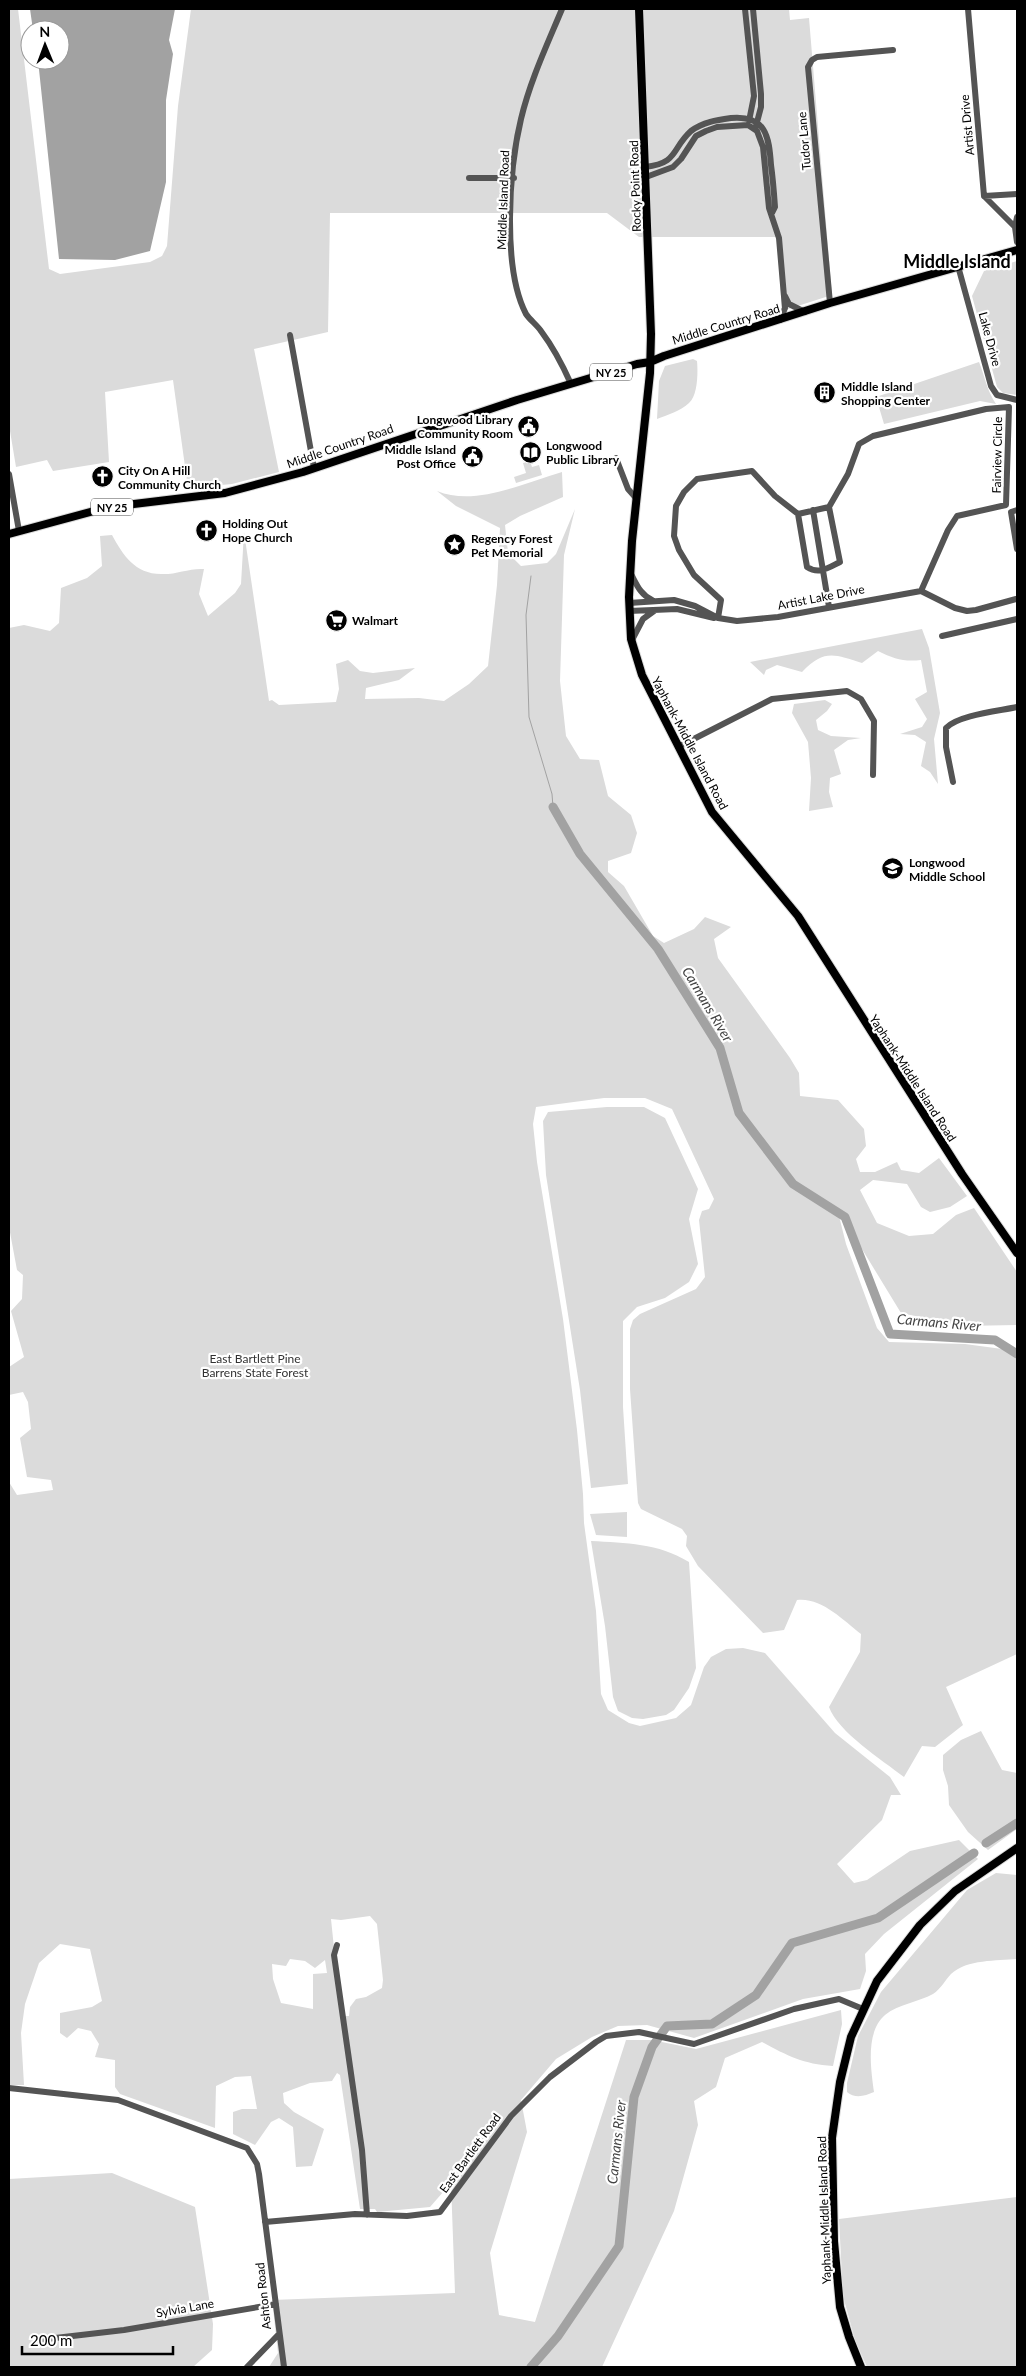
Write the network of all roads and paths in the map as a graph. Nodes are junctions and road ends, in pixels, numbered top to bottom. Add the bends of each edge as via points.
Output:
1 (562, 9) edge
2 (639, 9) edge
3 (745, 9) edge
4 (753, 9) edge
5 (968, 9) edge
6 (893, 50) dead end
7 (749, 122) junction
8 (756, 126) junction
9 (645, 167) junction
10 (646, 177) junction
11 (469, 178) dead end
12 (514, 178) junction
13 (1017, 194) edge
14 (984, 196) junction
15 (1017, 216) edge
16 (1015, 227) junction
17 (1017, 242) edge
18 (1017, 250) edge
19 (958, 266) junction
20 (785, 294) junction
21 (830, 304) junction
22 (804, 312) junction
23 (780, 320) junction
24 (290, 335) dead end
25 (650, 362) junction
26 (571, 384) junction
27 (1017, 400) edge
28 (616, 458) dead end
29 (314, 468) junction
30 (9, 474) edge
31 (636, 498) junction
32 (830, 507) junction
33 (813, 510) junction
34 (1014, 511) edge
35 (798, 514) junction
36 (19, 531) junction
37 (9, 534) edge
38 (1017, 549) edge
39 (824, 570) junction
40 (630, 572) junction
41 (921, 591) junction
42 (1017, 599) edge
43 (653, 600) junction
44 (629, 602) junction
45 (829, 607) junction
46 (655, 610) junction
47 (629, 611) junction
48 (718, 618) junction
49 (1017, 619) edge
50 (942, 636) dead end
51 (632, 641) junction
52 (1017, 707) edge
53 (678, 747) junction
54 (873, 775) dead end
55 (953, 782) dead end
56 (1017, 1253) edge
57 (1017, 1848) edge
58 (337, 1944) dead end
59 (863, 2009) junction
60 (9, 2088) edge
61 (367, 2215) junction
62 (265, 2222) junction
63 (276, 2304) junction
64 (279, 2334) junction
65 (38, 2340) dead end
66 (247, 2367) edge
67 (284, 2367) edge
68 (861, 2367) edge

1 - 12 street, Middle Island Road via 537,67 525,107
2 - 9 main road, Rocky Point Road
3 - 7 street via 754,96
4 - 8 street via 761,94
5 - 14 street, Artist Drive
6 - 21 street, Tudor Lane via 817,57 808,67
7 - 8 street
7 - 9 street via 744,117 714,120 698,126 682,140 668,161
7 - 10 street via 717,127 696,136 673,167
8 - 20 street via 764,147 769,208 779,238
9 - 10 main road, Rocky Point Road
10 - 25 main road, Rocky Point Road
11 - 12 street
12 - 26 street, Middle Island Road via 511,243 517,289 527,314 557,355
13 - 14 street
14 - 16 street
15 - 16 street
16 - 17 street
18 - 19 main road, Middle Country Road / NY 25
19 - 21 main road, Middle Country Road / NY 25
19 - 27 street, Lake Drive via 991,386 997,395
20 - 22 street via 789,304
20 - 23 street via 785,308
21 - 22 main road, Middle Country Road / NY 25
22 - 23 main road, Middle Country Road / NY 25
23 - 25 main road, Middle Country Road / NY 25
24 - 29 street
25 - 26 main road, Middle Country Road / NY 25
25 - 31 main road, Yaphank-Middle Island Road
26 - 29 main road, Middle Country Road / NY 25
28 - 31 street via 628,489
29 - 36 main road, Middle Country Road / NY 25 via 225,493 109,508
30 - 36 street
31 - 40 main road, Yaphank-Middle Island Road
32 - 33 street
32 - 39 street via 840,562
32 - 41 street, Fairview Circle via 863,441 986,409 1009,407 1006,505 957,516
33 - 35 street
33 - 39 street
34 - 38 street
35 - 39 street via 807,567 814,571
35 - 48 street via 749,470 697,479 684,492 676,506 674,536 687,566 721,600
36 - 37 main road, Middle Country Road / NY 25
39 - 45 street
40 - 43 street via 644,596
40 - 44 main road, Yaphank-Middle Island Road
41 - 42 street via 955,608 967,610
41 - 45 street, Artist Lake Drive
43 - 44 street, Artist Lake Drive
43 - 48 street, Artist Lake Drive via 687,603
44 - 47 main road, Yaphank-Middle Island Road
45 - 48 street, Artist Lake Drive via 752,620
46 - 47 street
46 - 48 street via 677,609
46 - 51 street via 643,619
47 - 51 main road, Yaphank-Middle Island Road
49 - 50 street
51 - 53 main road, Yaphank-Middle Island Road via 642,675
52 - 55 street via 950,723 946,728 946,747
53 - 54 street via 772,699 847,691 861,699 874,722
53 - 56 main road, Yaphank-Middle Island Road via 712,812 798,916 962,1174
57 - 59 main road, Yaphank-Middle Island Road via 955,1891 920,1925 877,1981
58 - 61 street via 334,1955 362,2150
59 - 61 street, East Bartlett Road via 839,1999 794,2009 694,2044 633,2032 606,2036 550,2077 511,2116 440,2212 407,2216
59 - 68 main road, Yaphank-Middle Island Road via 844,2060 832,2138 835,2264 840,2307
60 - 62 street via 118,2100 240,2144 247,2148 257,2164
61 - 62 street, East Bartlett Road
62 - 63 street, Ashton Road
63 - 64 street, Ashton Road
63 - 65 street, Sylvia Lane via 124,2330
64 - 66 street
64 - 67 street, Ashton Road

